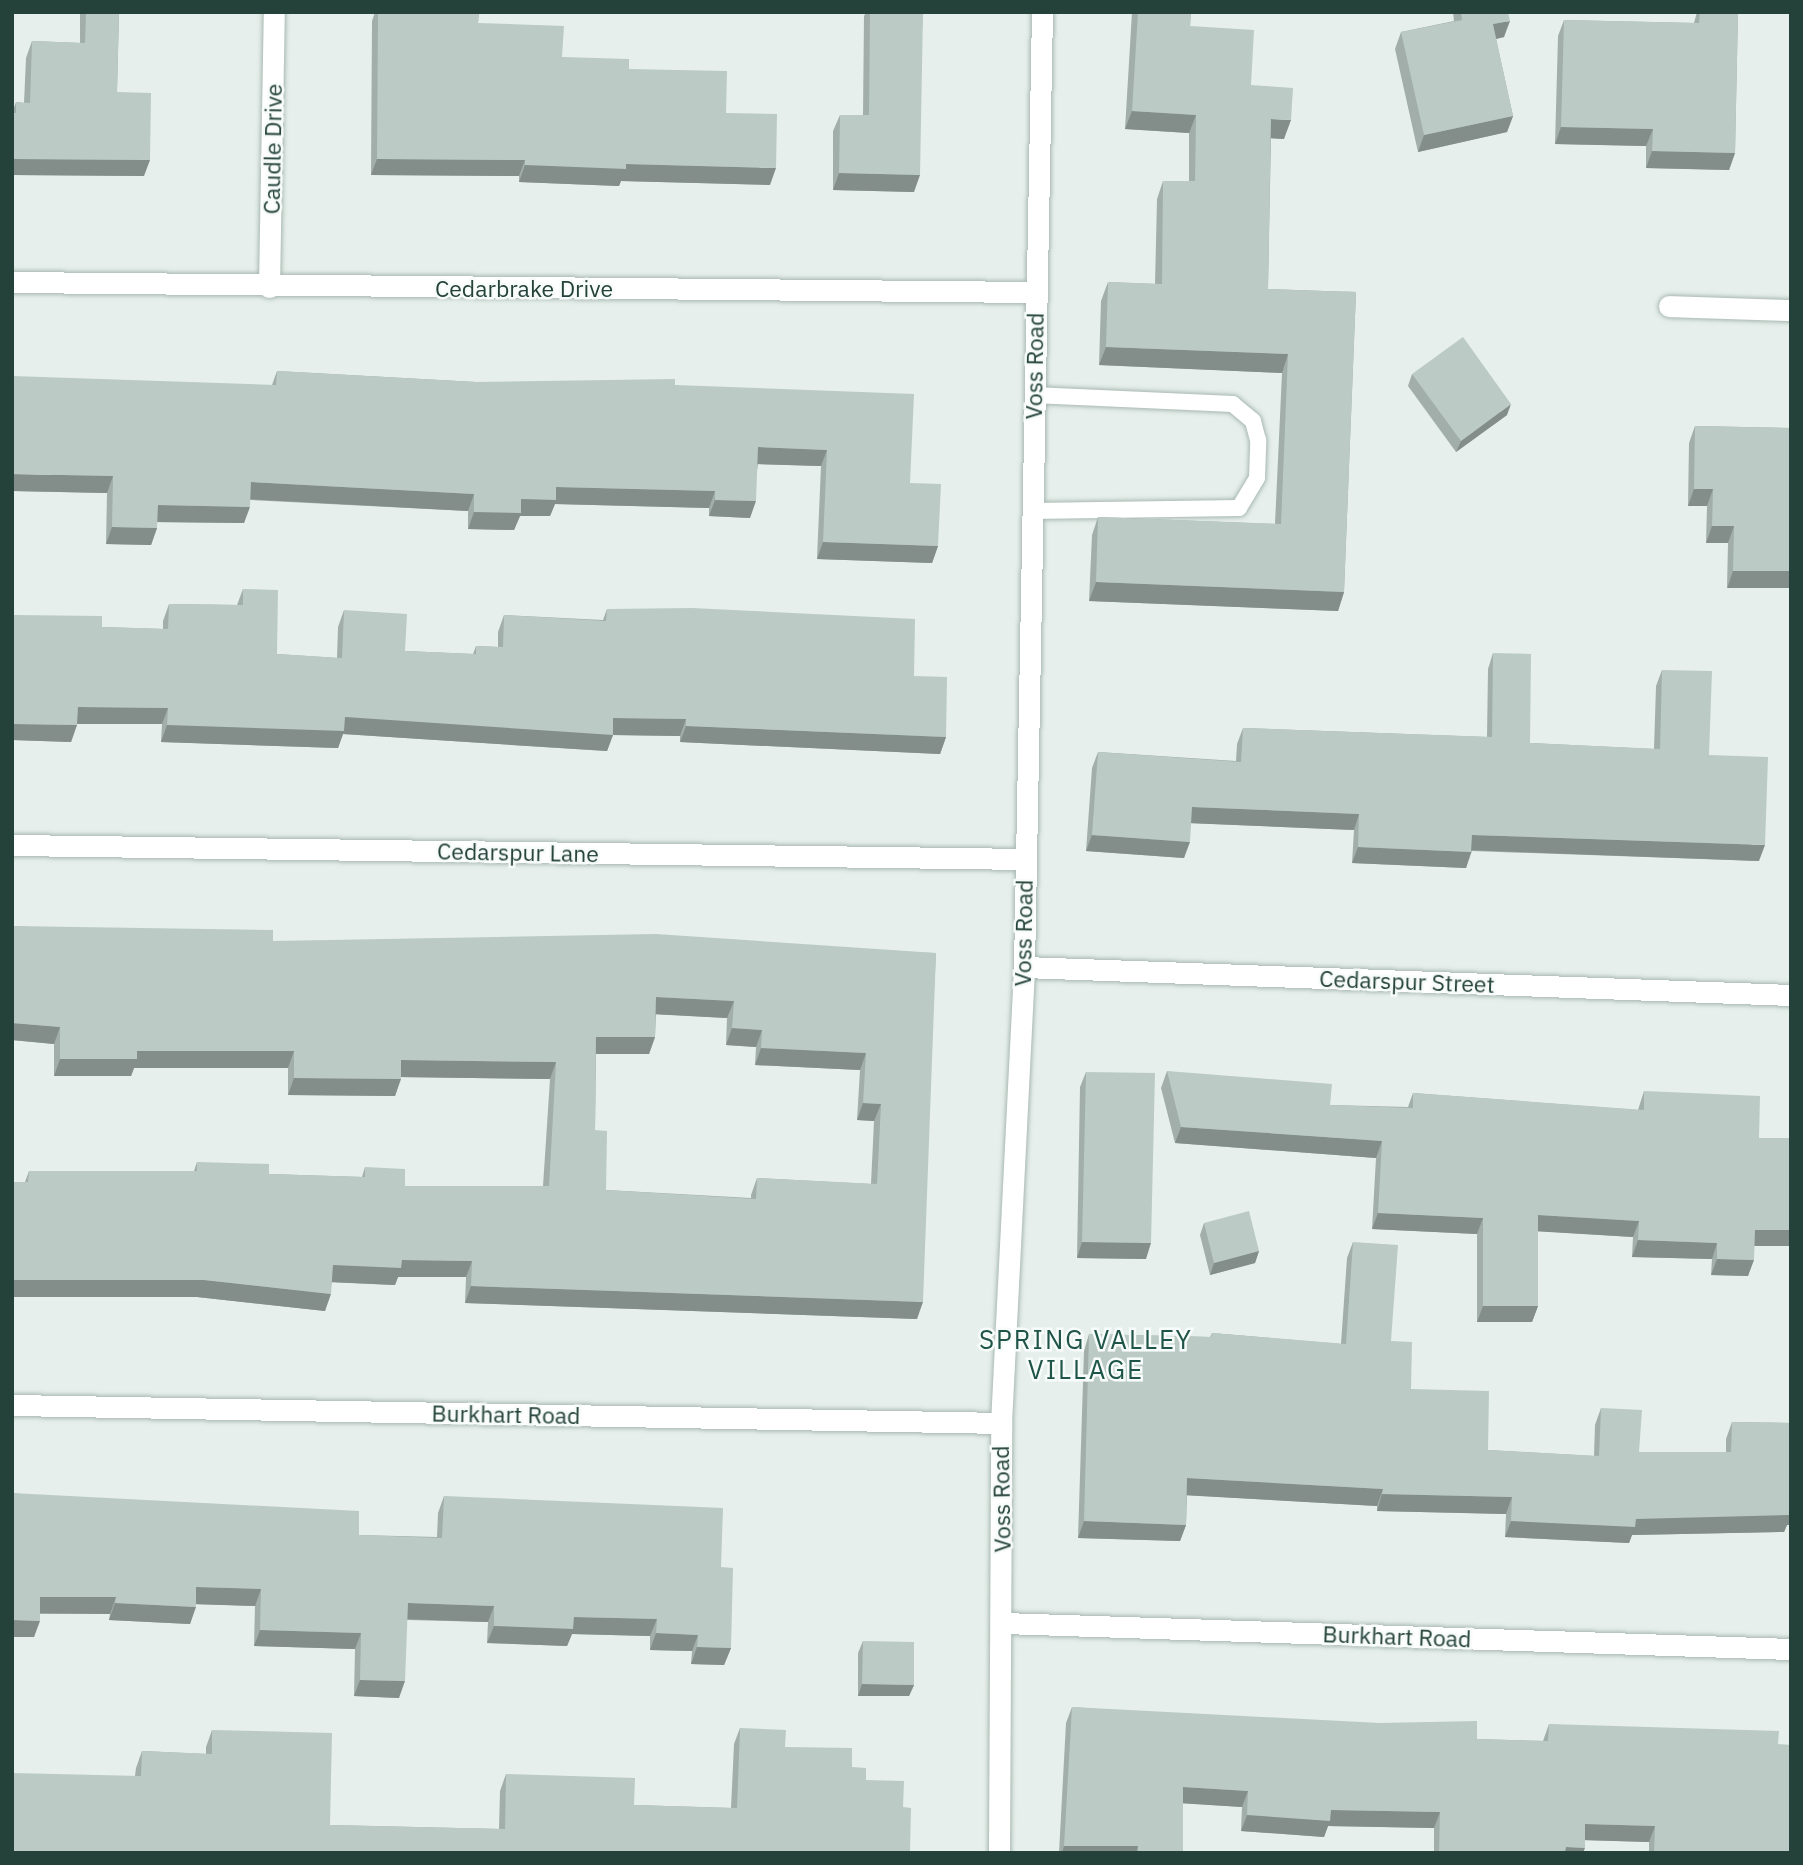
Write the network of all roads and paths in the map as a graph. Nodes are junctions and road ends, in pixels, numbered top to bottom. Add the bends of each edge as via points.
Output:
1 (274, 12) edge
2 (1042, 12) edge
3 (12, 282) edge
4 (269, 287) junction
5 (1036, 292) junction
6 (1670, 306) dead end
7 (1791, 310) edge
8 (1033, 395) junction
9 (1031, 511) junction
10 (12, 845) edge
11 (1024, 859) junction
12 (1024, 967) junction
13 (1791, 995) edge
14 (12, 1405) edge
15 (1000, 1423) junction
16 (1003, 1623) junction
17 (1791, 1649) edge
18 (999, 1853) edge

1 - 4 street, Caudle Drive
2 - 5 street, Voss Road
3 - 4 street, Cedarbrake Drive
4 - 5 street, Cedarbrake Drive
5 - 8 street, Voss Road
6 - 7 street
8 - 9 street, Voss Road
8 - 9 lane via 1233,404 1253,421 1258,440 1257,478 1239,508
9 - 11 street, Voss Road
10 - 11 street, Cedarspur Lane
11 - 12 street, Voss Road
12 - 13 street, Cedarspur Street
12 - 15 street, Voss Road
14 - 15 street, Burkhart Road
15 - 16 street, Voss Road
16 - 17 street, Burkhart Road
16 - 18 street, Voss Road

